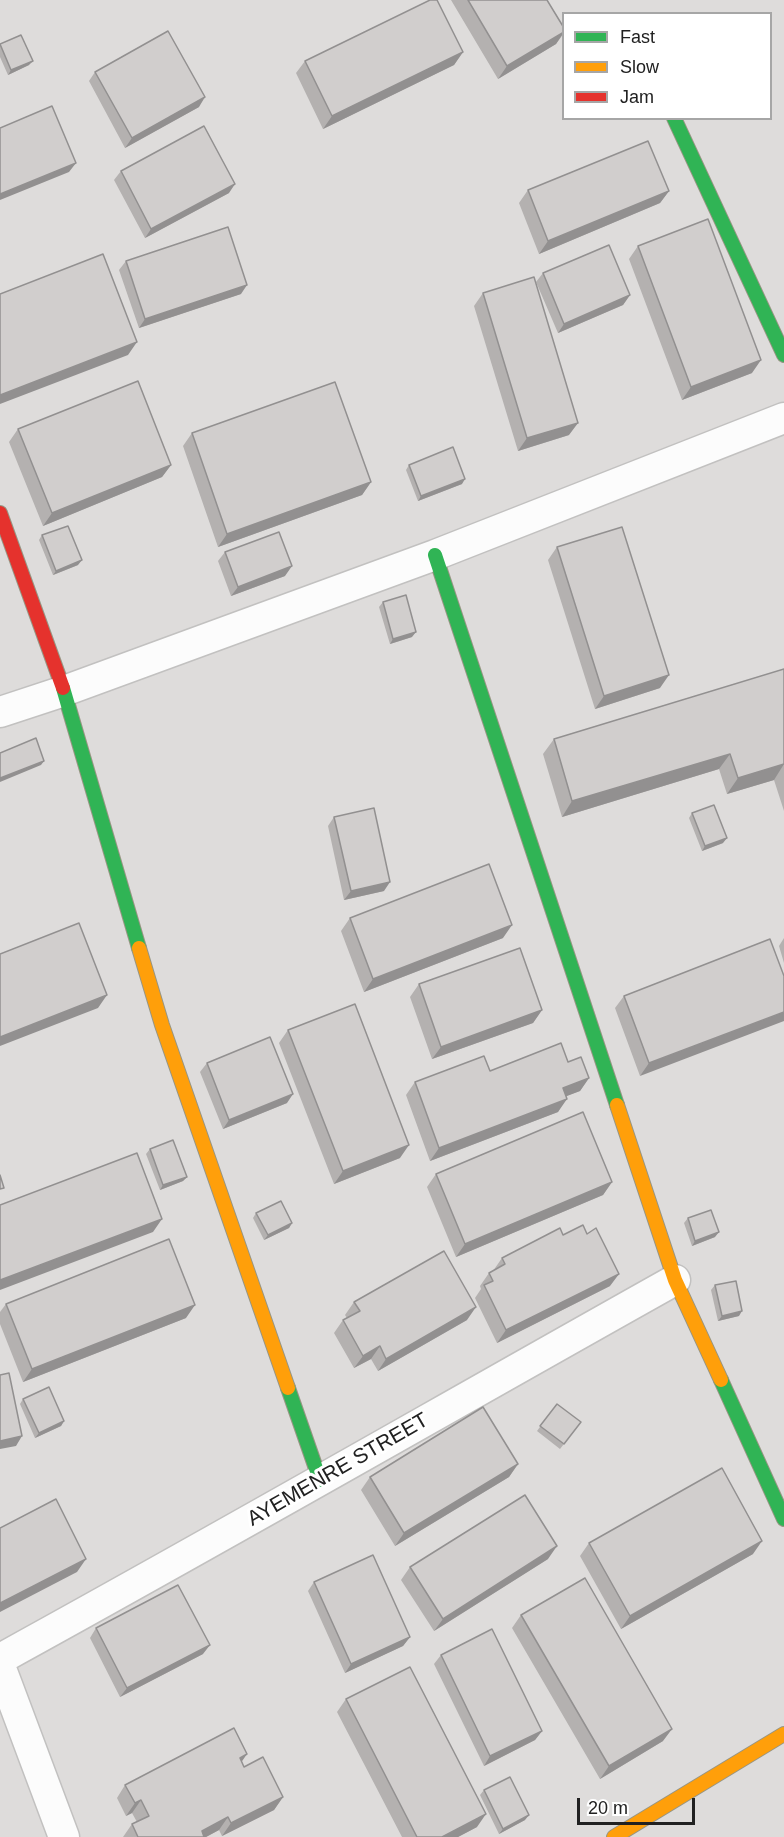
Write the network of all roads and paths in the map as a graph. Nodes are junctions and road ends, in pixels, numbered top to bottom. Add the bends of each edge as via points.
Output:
1 (675, 120) edge
2 (784, 355) edge
3 (784, 418) edge
4 (0, 513) edge
5 (435, 555) junction
6 (64, 691) junction
7 (0, 712) edge
8 (675, 1280) junction
9 (320, 1479) junction
10 (784, 1519) edge
11 (0, 1659) edge
12 (0, 1666) edge
13 (784, 1734) edge
14 (64, 1837) edge
15 (614, 1837) edge

1 - 2 street
3 - 5 street
4 - 6 street
5 - 6 street
5 - 8 street
6 - 7 street
6 - 9 street via 162,1025
8 - 9 street, AYEMENRE STREET
8 - 10 street
9 - 11 street, AYEMENRE STREET
12 - 14 street
13 - 15 street

